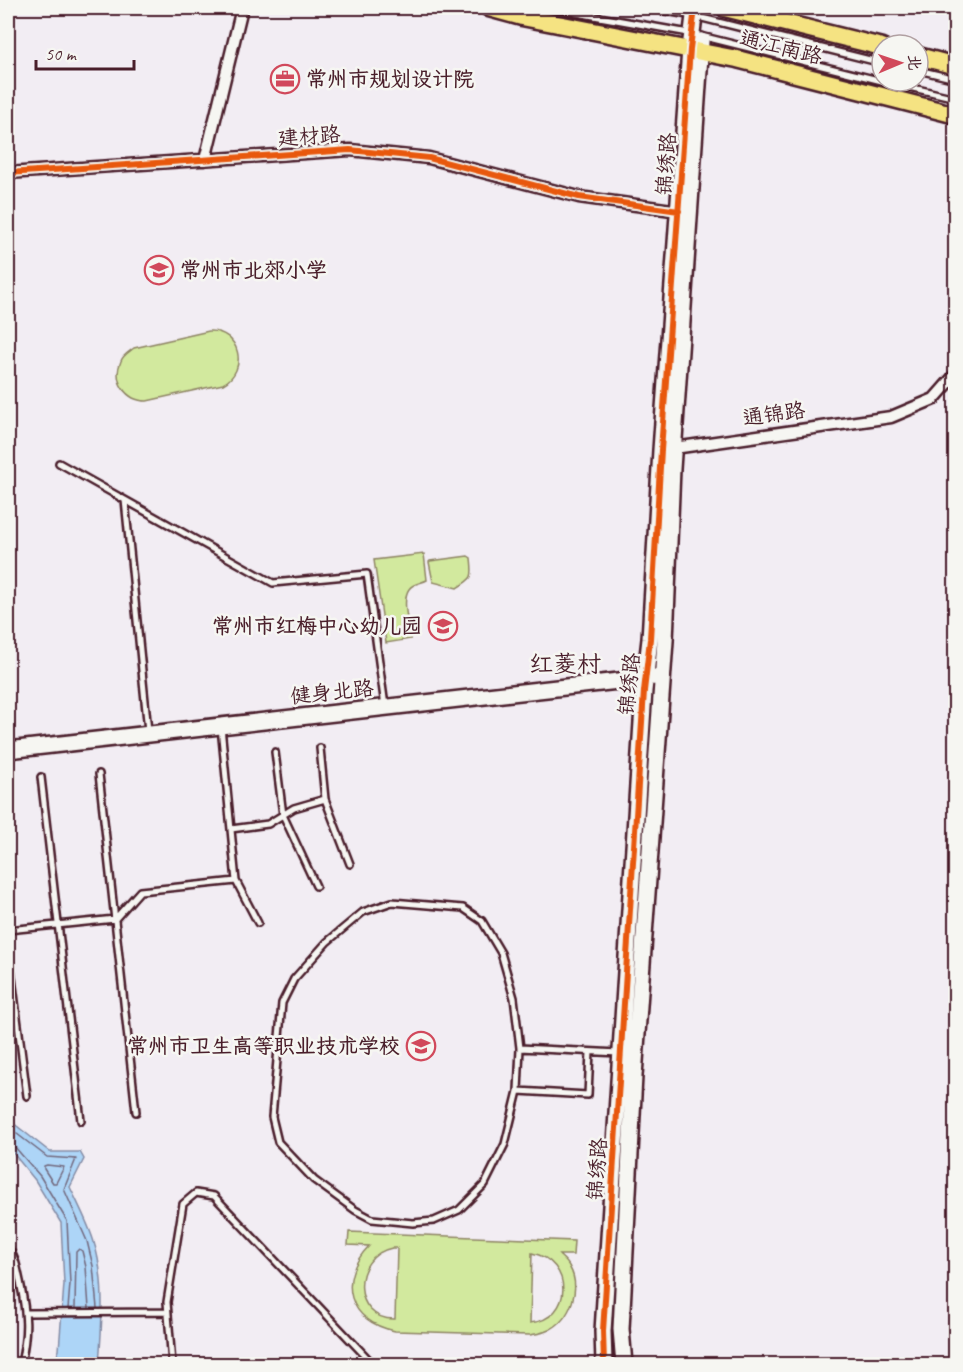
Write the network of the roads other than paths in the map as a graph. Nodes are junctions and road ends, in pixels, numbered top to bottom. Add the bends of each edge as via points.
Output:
1 (242, 8) edge
2 (489, 8) edge
3 (549, 8) edge
4 (649, 8) edge
5 (725, 8) edge
6 (698, 12) edge
7 (696, 43) junction
8 (870, 44) edge
9 (930, 59) edge
10 (870, 60) edge
11 (956, 66) edge
12 (930, 73) edge
13 (870, 78) edge
14 (956, 79) edge
15 (930, 92) edge
16 (956, 98) edge
17 (956, 115) edge
18 (205, 160) junction
19 (8, 173) edge
20 (679, 211) junction
21 (956, 374) edge
22 (667, 449) junction
23 (59, 463) dead end
24 (125, 500) junction
25 (662, 676) junction
26 (645, 678) junction
27 (385, 707) junction
28 (221, 726) junction
29 (148, 734) junction
30 (320, 748) dead end
31 (8, 750) edge
32 (275, 752) dead end
33 (99, 774) dead end
34 (41, 777) dead end
35 (325, 799) junction
36 (283, 815) junction
37 (231, 829) junction
38 (350, 864) dead end
39 (236, 881) junction
40 (316, 886) dead end
41 (115, 919) junction
42 (258, 923) dead end
43 (58, 925) junction
44 (8, 930) edge
45 (8, 946) edge
46 (520, 1048) junction
47 (590, 1052) junction
48 (621, 1053) junction
49 (518, 1091) junction
50 (27, 1096) dead end
51 (136, 1112) dead end
52 (81, 1121) dead end
53 (8, 1247) edge
54 (167, 1312) junction
55 (27, 1313) junction
56 (21, 1365) edge
57 (172, 1365) edge
58 (372, 1365) edge
59 (604, 1365) edge
60 (624, 1365) edge

1 - 18 street
2 - 7 main road, 通江南路 via 522,17
3 - 7 lane
4 - 6 lane
5 - 8 main road, 通江南路
6 - 7 street, 锦绣路
6 - 10 lane
7 - 13 lane
7 - 17 main road, 通江南路 via 737,59
7 - 20 street, 锦绣路
7 - 22 street, 锦绣路
9 - 11 main road
12 - 14 lane
15 - 16 lane
18 - 19 street, 建材路
18 - 20 street, 建材路 via 350,150 429,158 579,197
20 - 22 street, 锦绣路
21 - 22 street, 通锦路 via 934,399 891,417
22 - 25 street, 锦绣路 via 670,551
22 - 26 street, 锦绣路
23 - 24 lane
24 - 27 lane via 273,583 368,573
24 - 29 lane
25 - 26 street, 健身北路
25 - 60 street, 锦绣路 via 634,1076 621,1329
26 - 27 street, 健身北路
26 - 48 street, 锦绣路
27 - 28 street, 健身北路
28 - 29 street, 健身北路
28 - 37 lane
29 - 31 street, 健身北路
30 - 35 lane
32 - 36 lane
33 - 41 lane
34 - 43 lane
35 - 36 lane
35 - 38 lane
36 - 37 lane via 268,824
36 - 40 lane
37 - 39 lane
39 - 41 lane via 140,891
39 - 42 lane
41 - 43 lane
41 - 51 lane
43 - 44 lane
43 - 52 lane
45 - 50 lane
46 - 47 lane
46 - 49 lane
46 - 49 lane via 514,998 501,953 482,921 463,908 392,903 363,912 327,942 294,979 282,1003 272,1117 278,1142 314,1180 355,1210 372,1219 434,1221 459,1210 485,1184 505,1144
47 - 48 lane
47 - 49 lane via 588,1095
48 - 59 street, 锦绣路
53 - 55 lane via 15,1256
54 - 55 lane
54 - 57 lane
54 - 58 lane via 183,1204 196,1192 214,1196
55 - 56 lane

